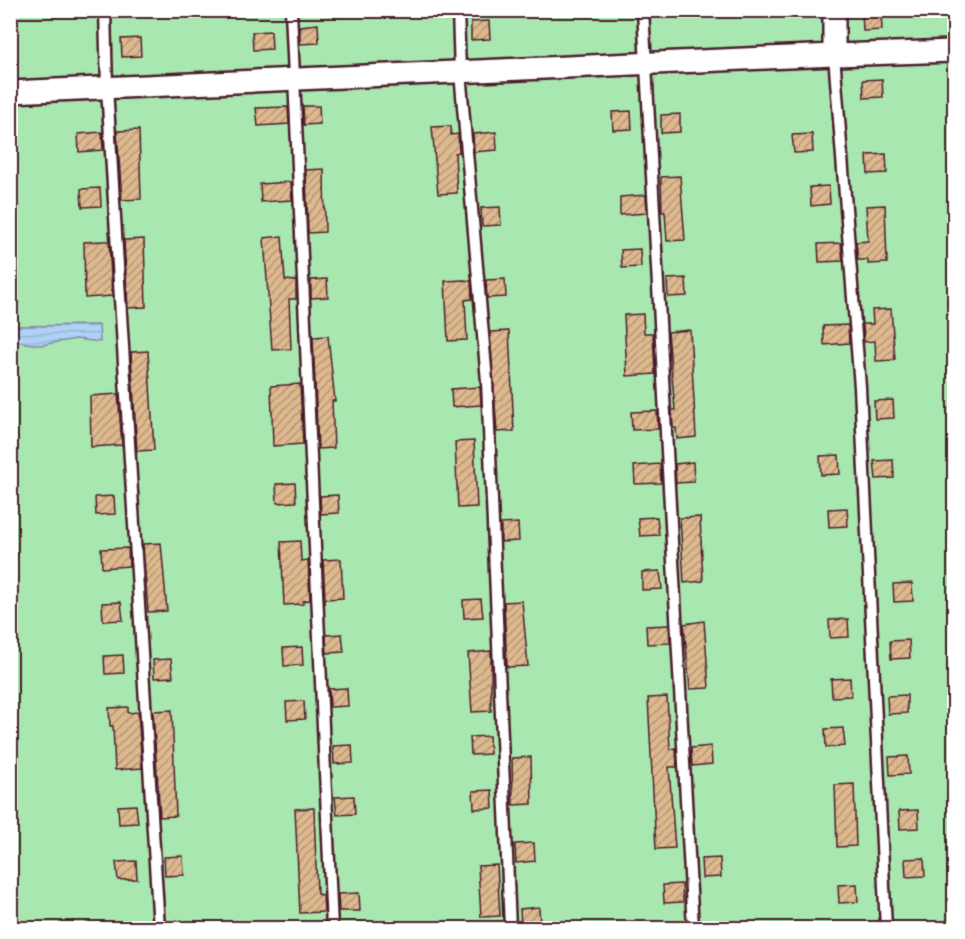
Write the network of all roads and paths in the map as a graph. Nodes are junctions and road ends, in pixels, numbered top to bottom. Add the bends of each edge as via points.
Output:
1 (105, 10) edge
2 (291, 10) edge
3 (458, 10) edge
4 (643, 10) edge
5 (834, 10) edge
6 (954, 51) edge
7 (834, 55) junction
8 (645, 64) junction
9 (460, 72) junction
10 (294, 80) junction
11 (107, 88) junction
12 (10, 92) edge
13 (159, 928) edge
14 (332, 928) edge
15 (510, 928) edge
16 (693, 928) edge
17 (886, 928) edge

1 - 11 lane
2 - 10 lane
3 - 9 lane
4 - 8 lane
5 - 7 street
6 - 7 street
7 - 8 street
7 - 17 lane via 860,387
8 - 9 street
8 - 16 lane
9 - 10 street
9 - 15 lane via 487,381
10 - 11 street
10 - 14 lane
11 - 12 street
11 - 13 lane

